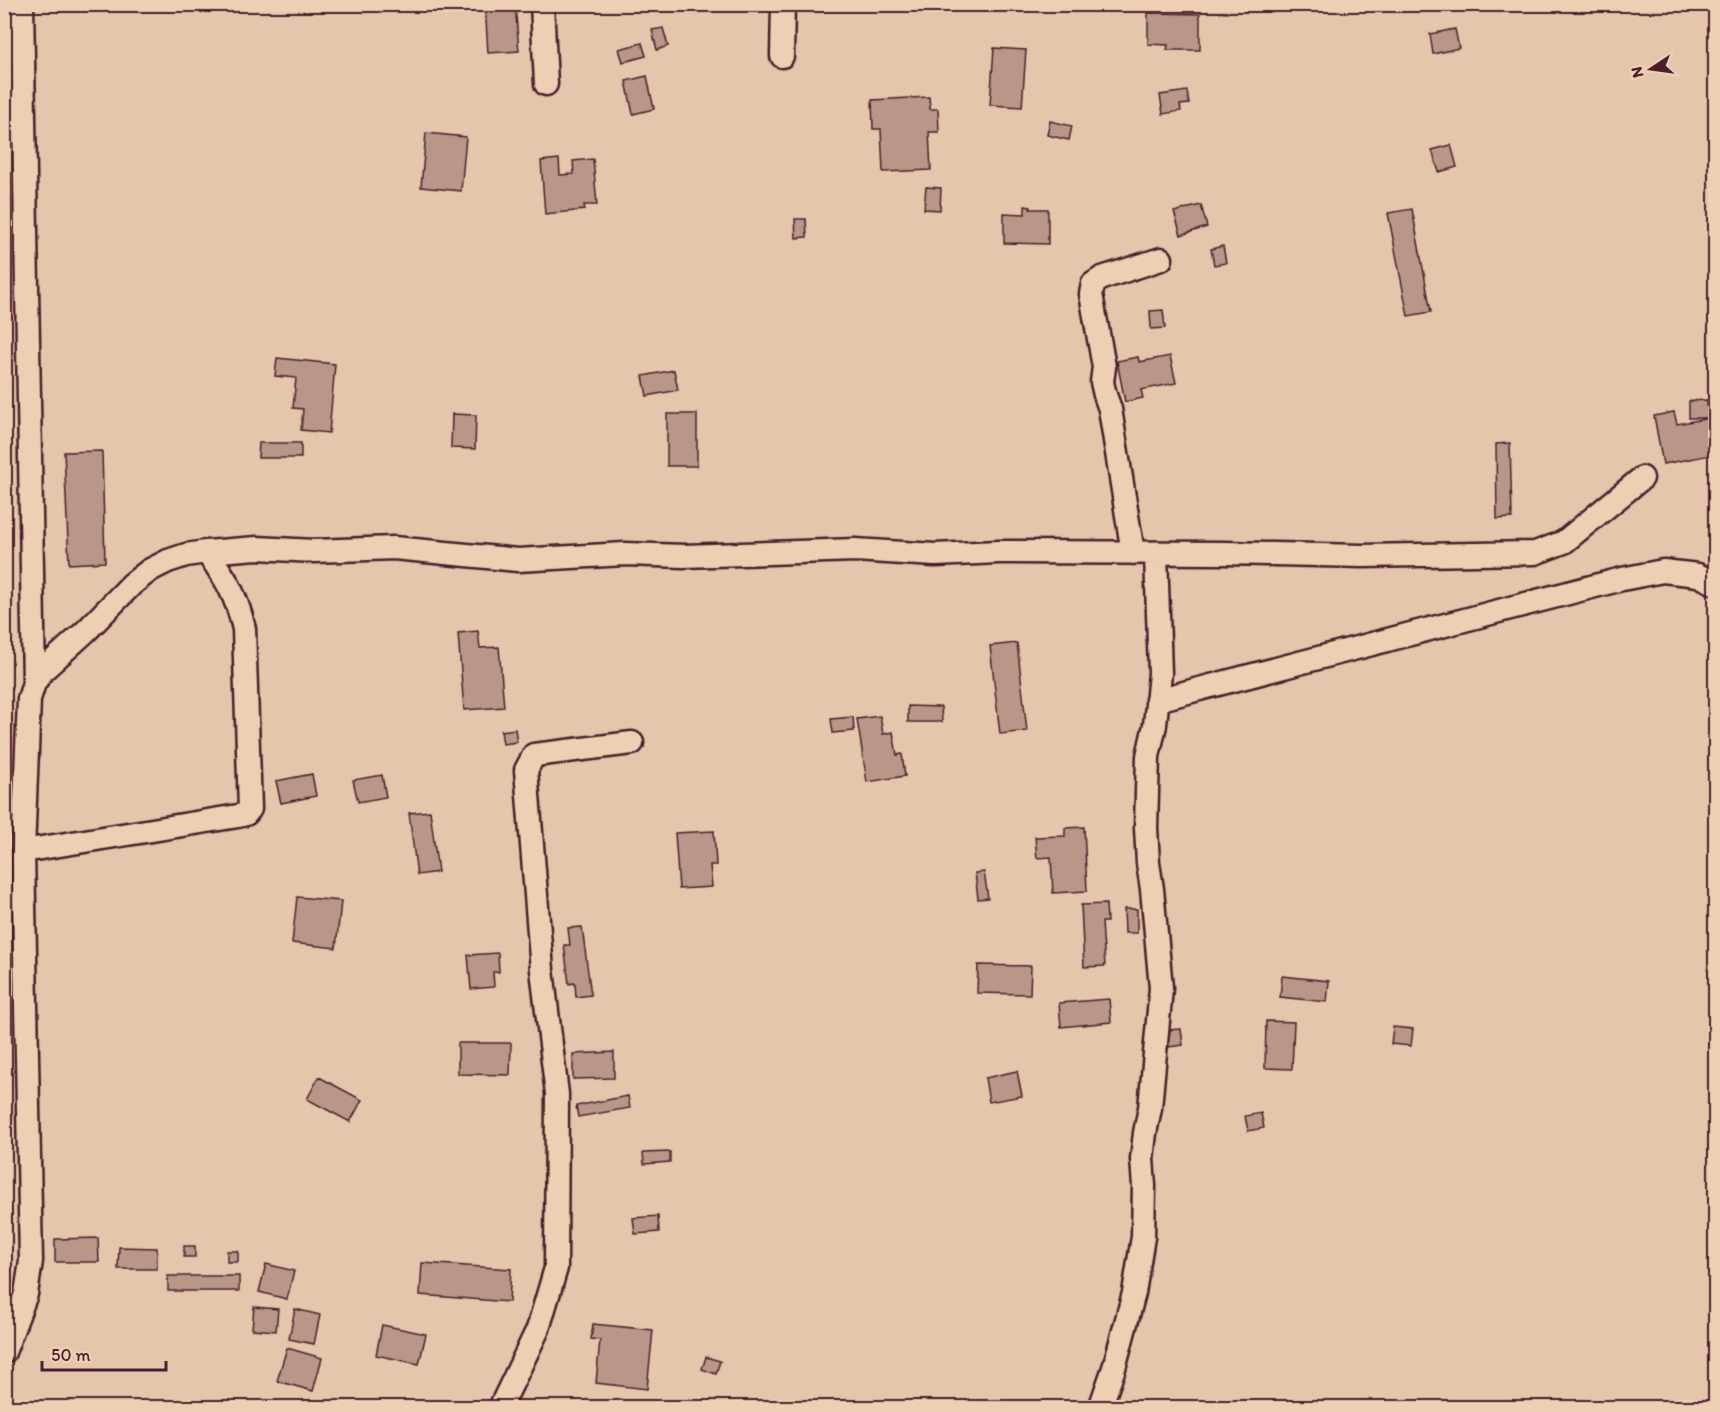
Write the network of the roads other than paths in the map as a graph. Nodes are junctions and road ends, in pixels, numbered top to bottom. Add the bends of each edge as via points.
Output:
1 (22, 4) edge
2 (542, 4) edge
3 (783, 4) edge
4 (783, 56) dead end
5 (546, 84) dead end
6 (1161, 259) dead end
7 (1642, 477) dead end
8 (206, 552) junction
9 (1133, 553) junction
10 (1156, 554) junction
11 (1716, 584) edge
12 (34, 683) junction
13 (1157, 700) junction
14 (632, 743) dead end
15 (23, 851) junction
16 (4, 1352) edge
17 (500, 1407) edge
18 (1100, 1407) edge

1 - 12 street
2 - 5 street
3 - 4 street
6 - 9 street via 1102,278 1093,284 1091,294 1104,366 1102,382 1110,409
7 - 10 street via 1564,542 1535,553
8 - 9 street via 394,548 518,560 855,550 934,555
8 - 12 street via 168,561 141,577
8 - 15 street via 231,586 244,629 250,809 238,816
9 - 10 street
10 - 13 street via 1160,673
11 - 13 street via 1698,575 1663,571 1622,579
12 - 15 street via 27,719
13 - 18 street via 1148,756 1146,818 1161,988 1142,1160 1143,1237 1134,1293
14 - 17 street via 534,755 526,770 542,970 557,1094 555,1268 538,1329
15 - 16 street via 31,1261 26,1294

